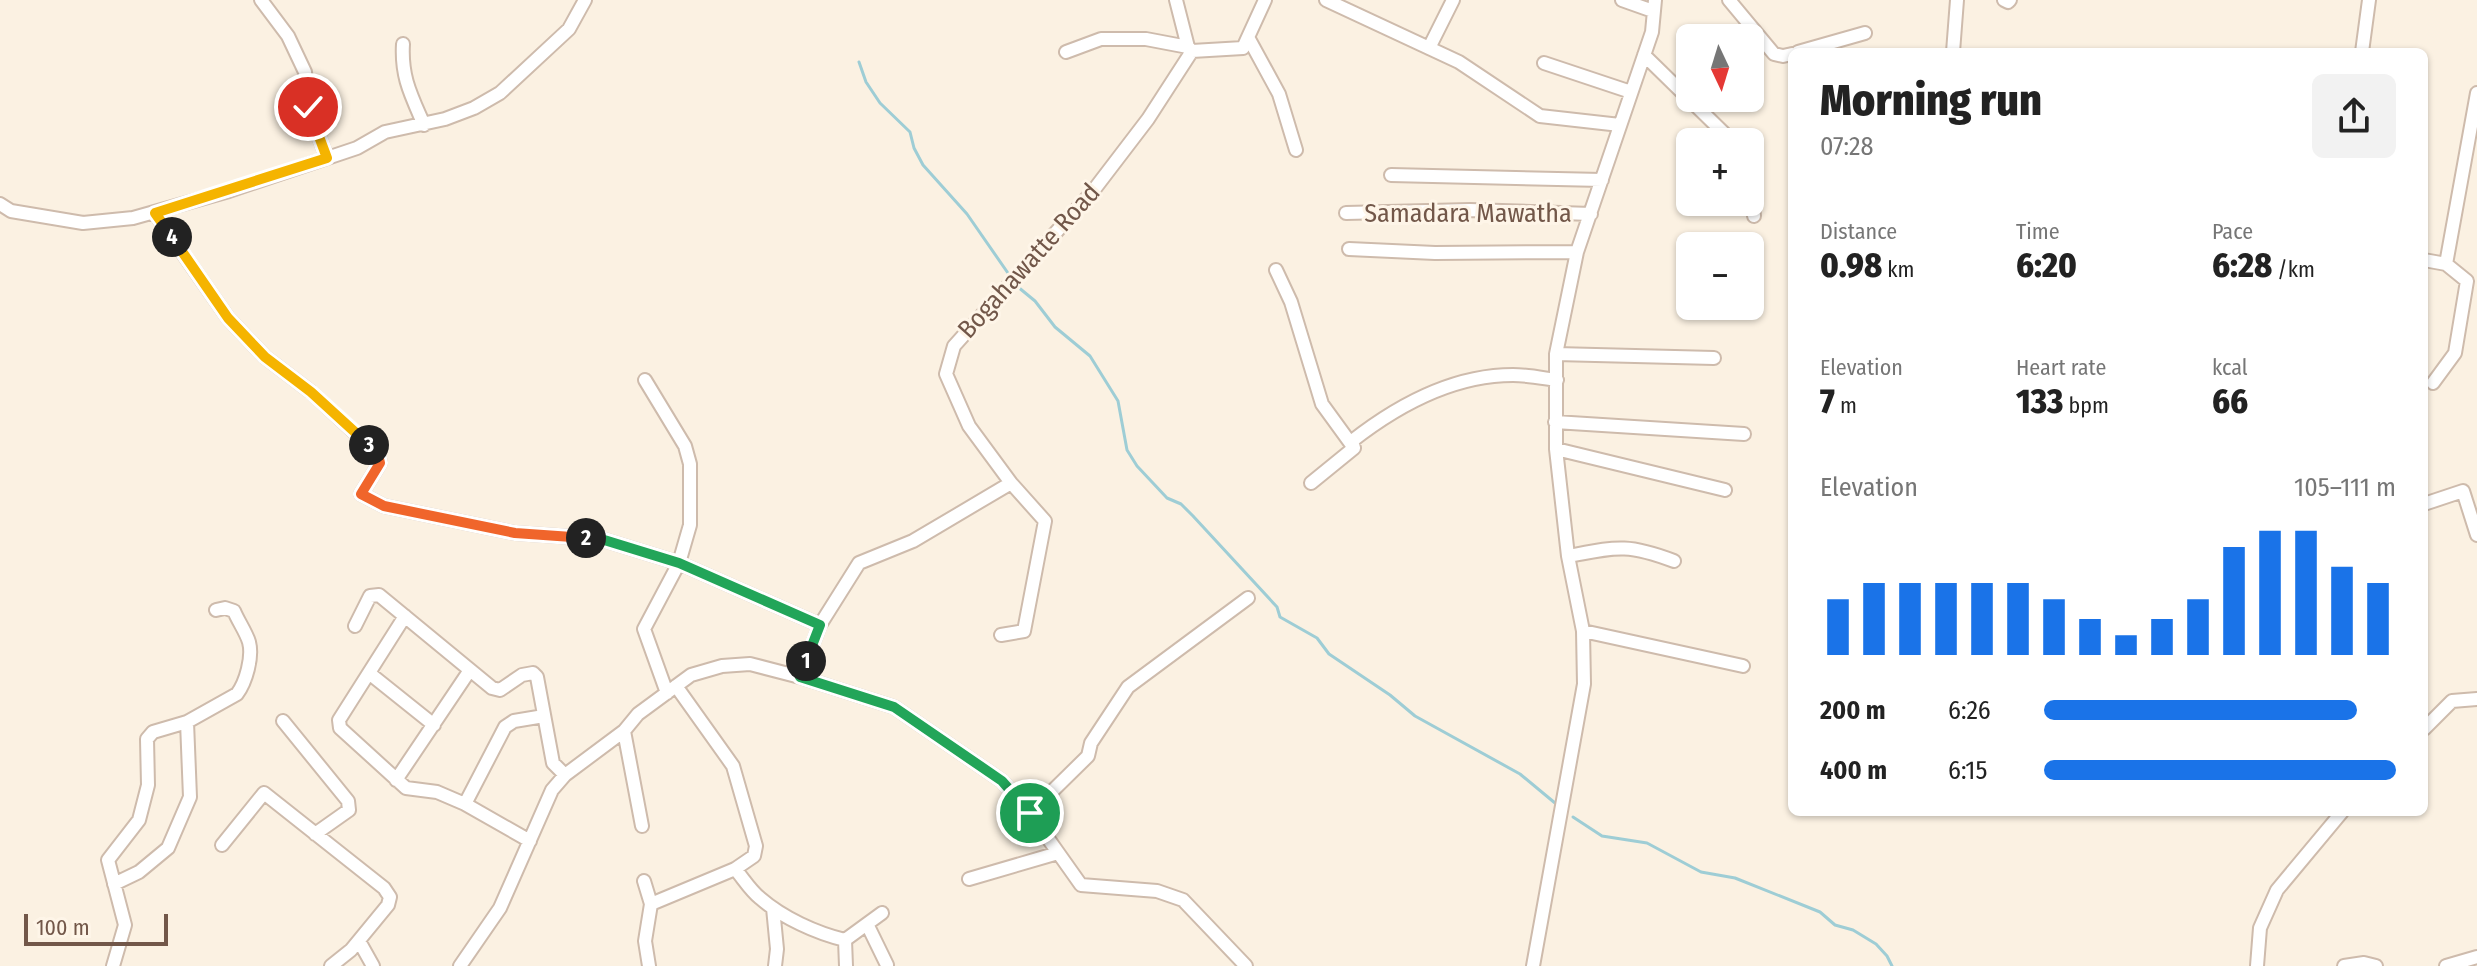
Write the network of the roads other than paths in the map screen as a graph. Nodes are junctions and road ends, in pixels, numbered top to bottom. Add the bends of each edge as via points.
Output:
1 (261, 0) edge
2 (585, 0) edge
3 (1176, 0) edge
4 (1265, 0) edge
5 (1326, 0) edge
6 (1453, 0) edge
7 (1622, 0) edge
8 (1729, 0) edge
9 (1957, 0) edge
10 (2004, 0) edge
11 (2010, 0) edge
12 (2369, 0) edge
13 (1654, 6) edge
14 (1865, 33) dead end
15 (1249, 39) junction
16 (403, 44) dead end
17 (1429, 48) junction
18 (1812, 48) edge
19 (1953, 48) edge
20 (2363, 48) edge
21 (1190, 49) junction
22 (1066, 52) dead end
23 (1644, 55) junction
24 (1788, 55) edge
25 (1544, 63) dead end
26 (1631, 92) junction
27 (2477, 93) edge
28 (424, 125) junction
29 (1620, 125) junction
30 (1719, 128) edge
31 (1296, 150) dead end
32 (327, 158) junction
33 (1391, 175) dead end
34 (1602, 180) junction
35 (0, 204) edge
36 (155, 213) junction
37 (1346, 213) dead end
38 (1591, 214) junction
39 (1349, 249) dead end
40 (1577, 252) junction
41 (2428, 261) edge
42 (2446, 264) junction
43 (1276, 270) dead end
44 (1556, 354) junction
45 (1714, 358) dead end
46 (645, 380) dead end
47 (1557, 380) junction
48 (2433, 383) dead end
49 (1555, 422) junction
50 (1744, 434) dead end
51 (1354, 448) junction
52 (1556, 449) junction
53 (1011, 483) junction
54 (1311, 483) dead end
55 (1725, 490) dead end
56 (2428, 503) edge
57 (2477, 535) edge
58 (1568, 556) junction
59 (1674, 561) dead end
60 (679, 563) junction
61 (1248, 598) dead end
62 (216, 610) dead end
63 (405, 616) junction
64 (820, 625) junction
65 (355, 626) dead end
66 (1583, 631) junction
67 (1001, 635) dead end
68 (1743, 666) dead end
69 (470, 670) junction
70 (369, 673) junction
71 (800, 677) junction
72 (672, 689) junction
73 (2477, 699) edge
74 (544, 716) junction
75 (283, 721) dead end
76 (187, 722) junction
77 (434, 725) junction
78 (2428, 725) edge
79 (624, 731) junction
80 (565, 775) junction
81 (396, 780) junction
82 (465, 804) junction
83 (1030, 813) junction
84 (2339, 816) edge
85 (642, 826) dead end
86 (315, 834) junction
87 (530, 841) junction
88 (222, 845) dead end
89 (1058, 853) junction
90 (735, 869) junction
91 (969, 879) dead end
92 (644, 881) dead end
93 (114, 884) junction
94 (651, 904) junction
95 (773, 908) junction
96 (882, 913) dead end
97 (867, 924) junction
98 (845, 940) junction
99 (359, 941) junction
100 (2477, 957) edge
101 (887, 965) edge
102 (113, 966) edge
103 (331, 966) edge
104 (373, 966) edge
105 (460, 966) edge
106 (649, 966) edge
107 (775, 966) edge
108 (846, 966) edge
109 (1246, 966) edge
110 (1533, 966) edge
111 (2257, 966) edge
112 (2344, 966) edge
113 (2376, 966) edge
114 (2446, 966) edge

1 - 32 street via 288,36 305,72 308,107
2 - 28 street via 569,29 500,93
3 - 21 street
4 - 15 street
5 - 17 street
6 - 17 street
7 - 13 street
8 - 24 street via 1774,54
9 - 19 street
10 - 11 street
12 - 20 street
13 - 23 street
14 - 18 street
15 - 21 street via 1243,48
15 - 31 street via 1279,94
16 - 28 street via 405,82
17 - 29 street via 1540,116
21 - 22 street via 1146,39 1101,39
21 - 53 street, Bogahawatte Road via 1148,119 1093,191 954,346 946,374 969,426
23 - 26 street
23 - 30 street
25 - 26 street
26 - 29 street
27 - 42 street
28 - 32 street via 385,132
29 - 34 street
32 - 36 street
33 - 34 street
34 - 38 street
35 - 36 street via 11,211 83,223
36 - 60 street via 228,318 265,357 378,454 380,463 361,494 384,506 515,533 601,539
37 - 38 street, Samadara Mawatha
38 - 40 street
39 - 40 street
40 - 44 street
41 - 42 street
42 - 48 street via 2467,281 2455,353
43 - 51 street via 1322,404
44 - 45 street
44 - 47 street
46 - 60 street via 685,446 690,464 690,525
47 - 49 street
47 - 51 street via 1512,375 1468,380 1427,393 1366,430 1352,441
49 - 50 street
49 - 52 street
51 - 54 street
52 - 55 street
52 - 58 street
53 - 64 street via 913,541 859,563
53 - 67 street, Bogahawatte Road via 1045,521 1024,631
56 - 57 street via 2463,491
58 - 59 street via 1642,548
58 - 66 street
60 - 64 street
60 - 72 street via 644,629
61 - 83 street via 1128,687 1088,756
62 - 76 street via 234,611 249,644 249,661 237,694
63 - 65 street via 379,595 370,596
63 - 69 street
63 - 70 street
64 - 71 street
66 - 68 street
66 - 110 street via 1584,684
69 - 74 street via 500,690 533,673
69 - 77 street
70 - 77 street
70 - 81 street via 339,720 340,728
71 - 72 street via 750,664 722,666 691,675
71 - 83 street via 894,707 1002,781
72 - 79 street
72 - 90 street via 733,766 756,846 754,856
73 - 78 street via 2452,701
74 - 80 street via 553,763
74 - 82 street via 505,727
75 - 86 street via 348,801 349,810
76 - 93 street via 190,797 168,848
76 - 93 street via 153,732 147,739 148,785 139,820 108,860
77 - 81 street
79 - 80 street
79 - 85 street
80 - 87 street via 552,790
81 - 82 street via 406,788 437,792
82 - 87 street
83 - 89 street
84 - 111 street via 2277,890 2260,928
86 - 88 street via 264,793
86 - 99 street via 390,897
87 - 105 street via 500,908
89 - 91 street
89 - 109 street via 1081,885 1157,891 1183,900
90 - 94 street
90 - 95 street
92 - 94 street
93 - 102 street via 125,925
94 - 106 street via 645,941
95 - 98 street
95 - 107 street
96 - 97 street
97 - 98 street
97 - 101 street
98 - 108 street
99 - 103 street
99 - 104 street
100 - 114 street
112 - 113 street

